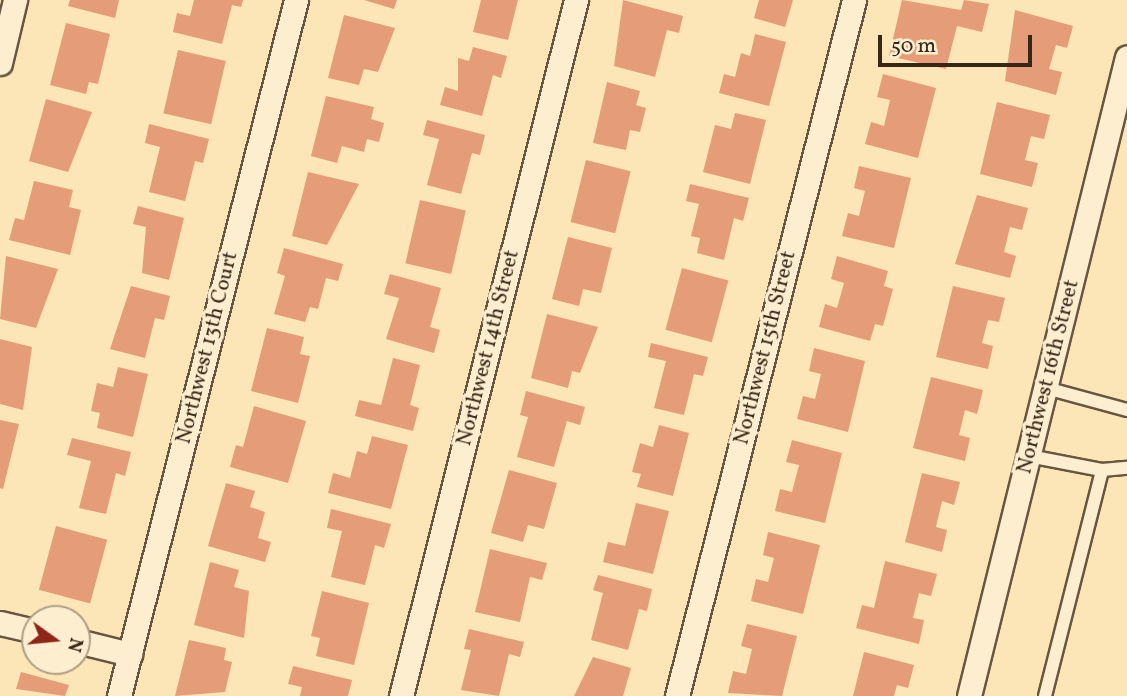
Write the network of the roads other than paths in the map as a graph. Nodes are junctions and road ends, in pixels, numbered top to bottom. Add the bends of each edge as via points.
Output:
1 (15, 0) edge
2 (296, 0) edge
3 (576, 0) edge
4 (854, 0) edge
5 (1127, 57) edge
6 (0, 63) edge
7 (1046, 388) junction
8 (1127, 410) edge
9 (1029, 456) junction
10 (1127, 468) edge
11 (1102, 470) junction
12 (0, 623) edge
13 (21, 628) edge
14 (91, 644) edge
15 (130, 654) junction
16 (120, 696) edge
17 (401, 696) edge
18 (677, 696) edge
19 (969, 696) edge
20 (1045, 696) edge

1 - 6 street
2 - 15 street, Northwest 13th Court
3 - 17 street, Northwest 14th Street
4 - 18 street, Northwest 15th Street
5 - 7 street, Northwest 16th Street
7 - 8 lane
7 - 9 street, Northwest 16th Street
9 - 11 lane
9 - 19 street, Northwest 16th Street
10 - 11 lane
11 - 20 lane
12 - 13 street
14 - 15 street
15 - 16 street, Northwest 13th Court

